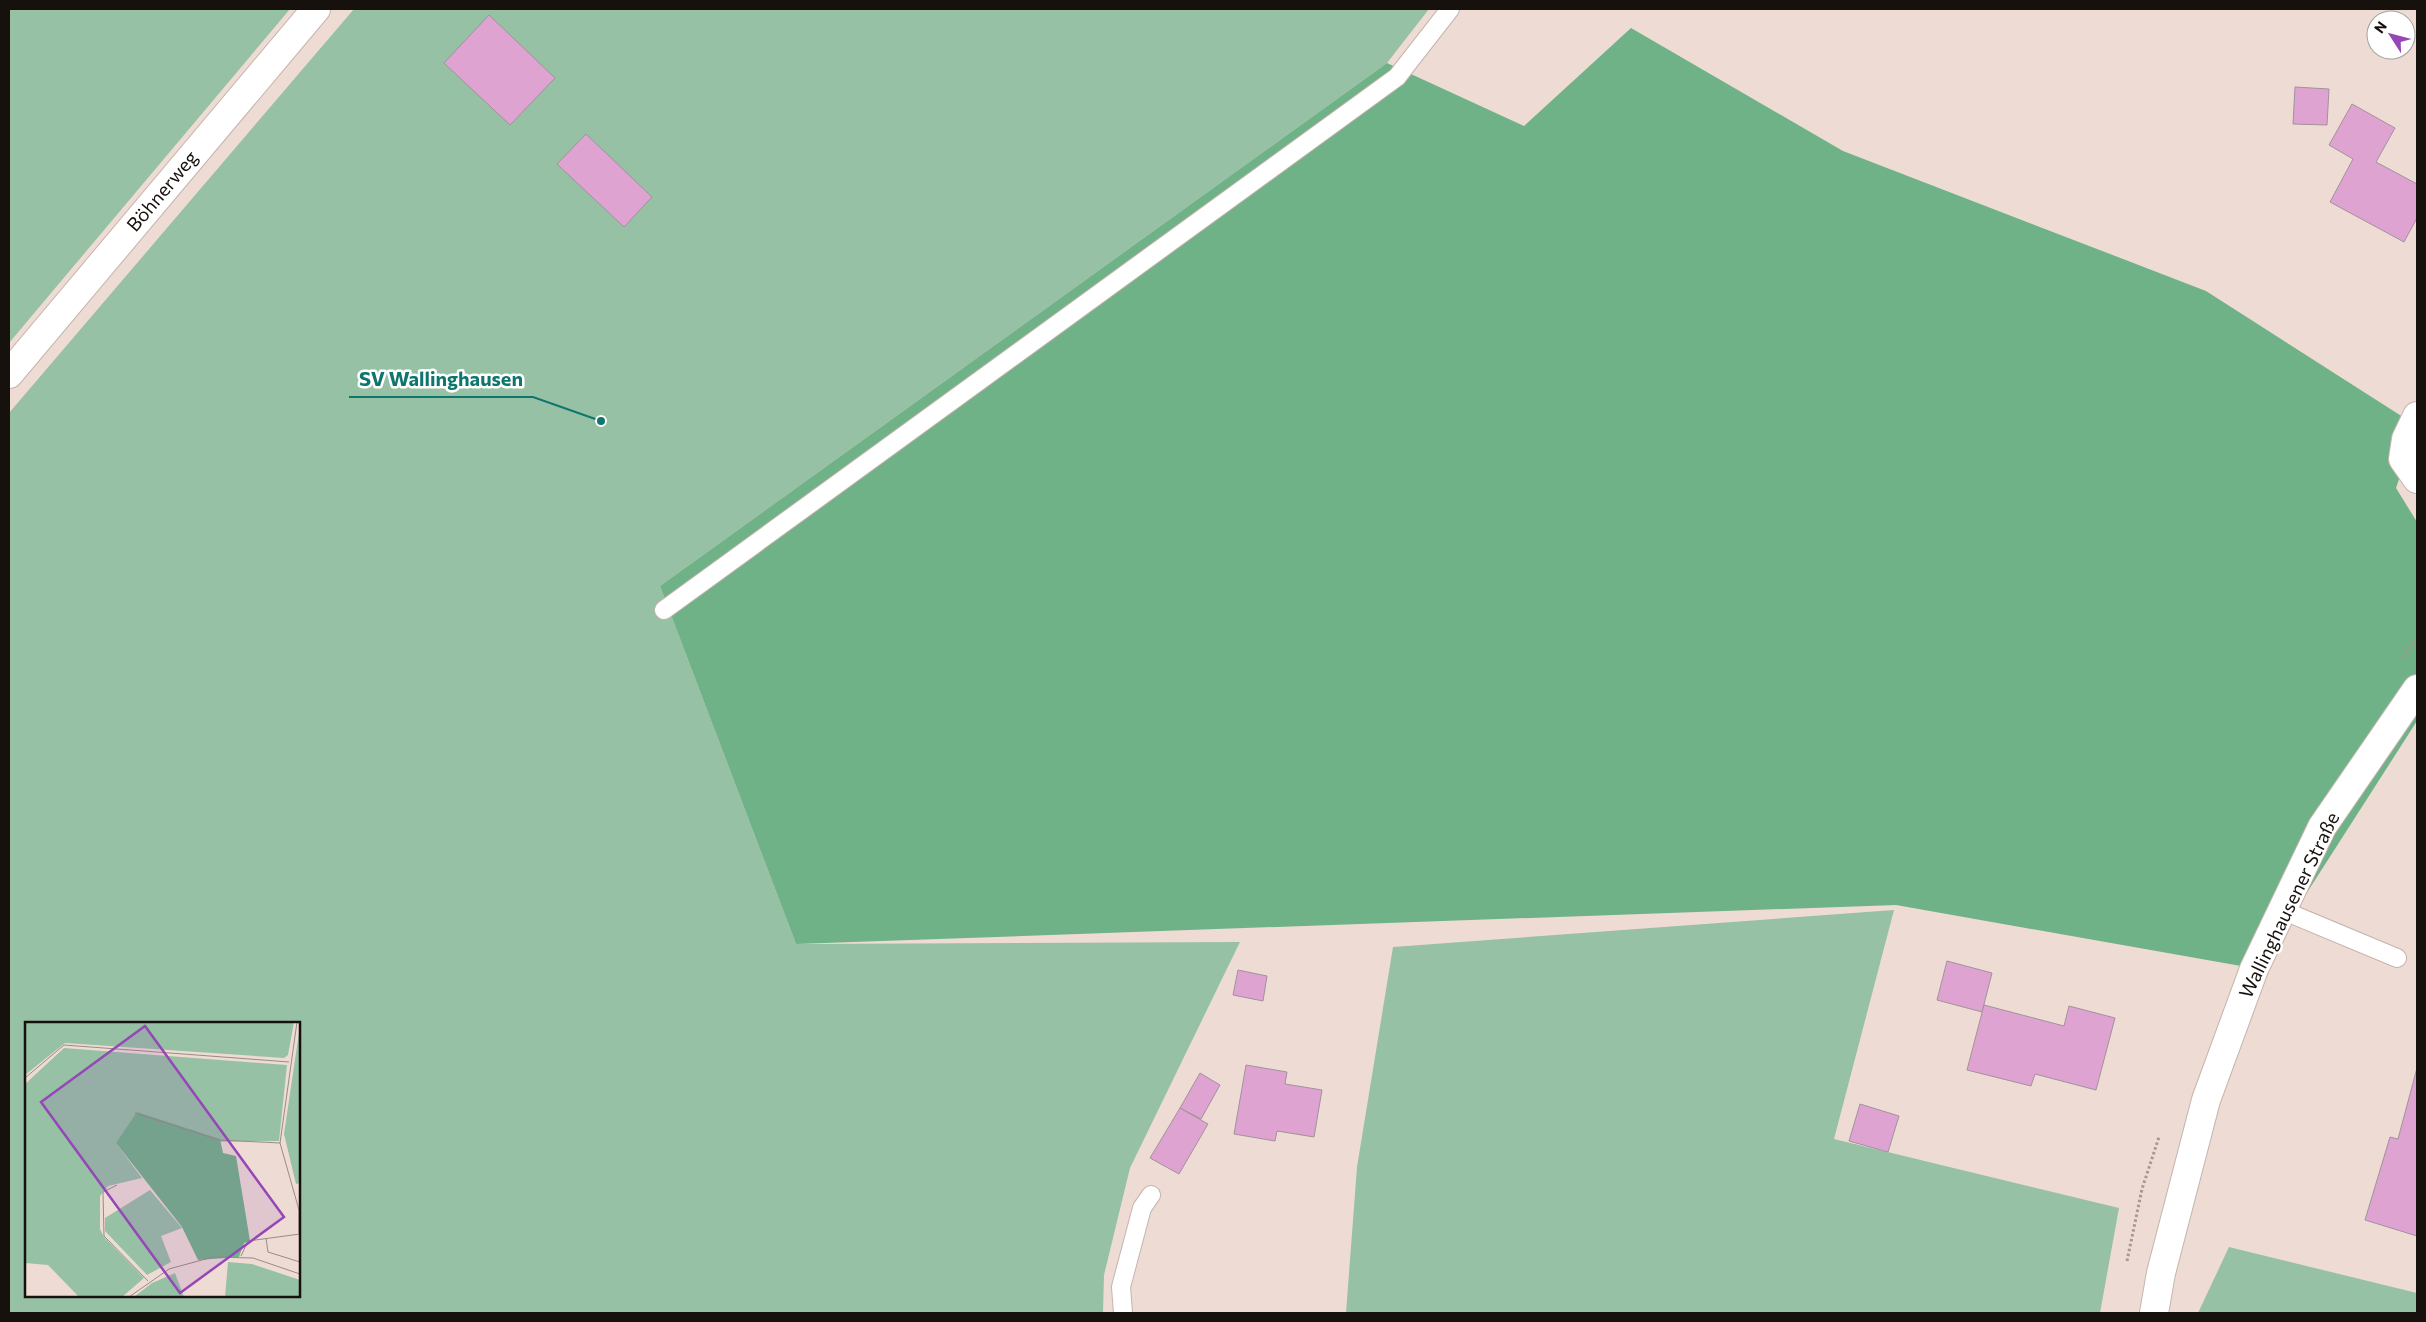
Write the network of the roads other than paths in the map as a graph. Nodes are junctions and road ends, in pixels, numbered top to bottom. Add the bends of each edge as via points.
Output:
1 (316, 9) edge
2 (1450, 9) edge
3 (9, 374) edge
4 (2417, 416) edge
5 (2417, 480) edge
6 (664, 610) dead end
7 (2417, 689) edge
8 (2282, 910) junction
9 (2397, 958) dead end
10 (1151, 1195) dead end
11 (1123, 1313) edge
12 (2154, 1313) edge

1 - 3 street, Böhnerweg
2 - 6 lane via 1397,77
4 - 5 street via 2406,439 2403,460
7 - 8 street, Wallinghausener Straße via 2322,827
8 - 9 lane
8 - 12 street, Wallinghausener Straße via 2254,969 2206,1100 2160,1273
10 - 11 lane via 1142,1208 1121,1287

